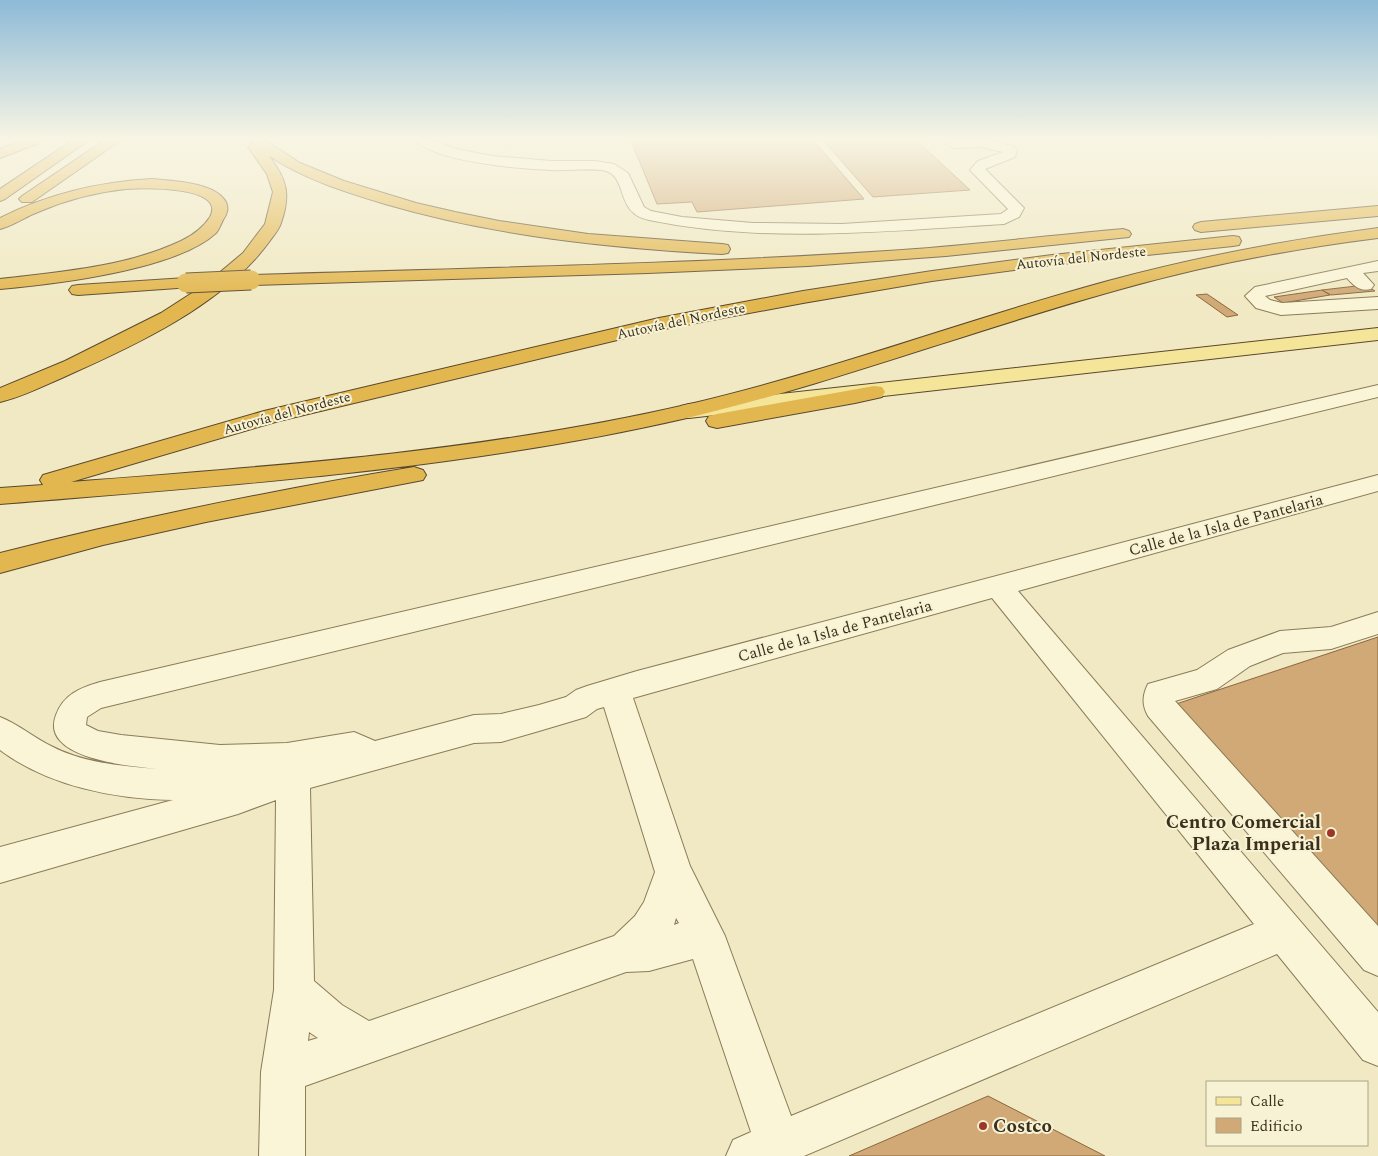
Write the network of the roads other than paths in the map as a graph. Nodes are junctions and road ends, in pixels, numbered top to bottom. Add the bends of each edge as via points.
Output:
1 (35, 194) edge
2 (78, 194) edge
3 (209, 194) edge
4 (280, 194) edge
5 (369, 194) edge
6 (630, 194) edge
7 (1002, 194) edge
8 (1378, 211) edge
9 (0, 215) edge
10 (0, 224) edge
11 (1378, 227) edge
12 (1182, 228) dead end
13 (1142, 232) dead end
14 (1378, 233) edge
15 (1084, 238) junction
16 (1378, 266) edge
17 (1354, 271) junction
18 (0, 284) edge
19 (1378, 293) edge
20 (0, 297) edge
21 (1378, 303) edge
22 (1378, 334) edge
23 (1378, 391) edge
24 (874, 392) junction
25 (0, 396) edge
26 (688, 411) junction
27 (1378, 483) edge
28 (0, 496) edge
29 (0, 563) edge
30 (998, 586) junction
31 (1378, 623) edge
32 (601, 695) junction
33 (0, 731) edge
34 (372, 757) junction
35 (293, 778) junction
36 (0, 865) edge
37 (674, 872) junction
38 (1284, 931) junction
39 (705, 936) junction
40 (626, 952) junction
41 (1378, 956) edge
42 (294, 990) junction
43 (367, 1042) junction
44 (1378, 1045) edge
45 (283, 1072) junction
46 (763, 1150) edge
47 (282, 1156) edge

1 - 9 highway
2 - 10 highway via 34,207
3 - 18 highway via 219,206 218,218 204,233 188,243 160,254 91,272
4 - 25 highway via 280,206 263,240 207,291 147,330
5 - 15 highway via 443,215 509,227 582,238 713,248 893,249
6 - 7 lane via 637,210 660,219 716,226 787,229 842,229 1004,219 1016,208
8 - 12 highway
11 - 28 highway, Autovía del Nordeste via 1052,260 932,276 659,324 272,416
13 - 15 highway, Autovía del Nordeste
14 - 26 highway via 1239,256 1123,283 786,386
15 - 20 highway, Autovía del Nordeste, bridge via 786,262 251,280
16 - 17 lane
17 - 19 lane via 1359,280
17 - 21 lane via 1261,291 1254,296 1262,304 1281,309
22 - 24 main road
23 - 34 lane via 121,690 88,699 73,711 70,720 75,737 142,753 226,760 267,759 354,746
24 - 26 main road
24 - 29 highway via 595,446 341,487 194,516
26 - 28 highway via 577,434 437,455
27 - 30 lane, Calle de la Isla de Pantelaria
30 - 32 lane, Calle de la Isla de Pantelaria
30 - 38 lane
31 - 41 lane via 1330,638 1280,642 1239,658 1206,680 1159,693 1159,707
32 - 34 lane, Calle de la Isla de Pantelaria via 575,708
32 - 37 lane
33 - 35 lane via 16,745 47,761 80,772 127,781 186,785
34 - 35 lane, Calle de la Isla de Pantelaria
35 - 36 lane via 238,798
35 - 42 lane
37 - 39 lane
37 - 40 lane via 659,914 649,930
38 - 44 lane
38 - 46 lane
39 - 40 lane via 649,951
39 - 46 lane
40 - 43 lane
42 - 43 lane via 320,1016
42 - 45 lane
43 - 45 lane
45 - 47 lane

